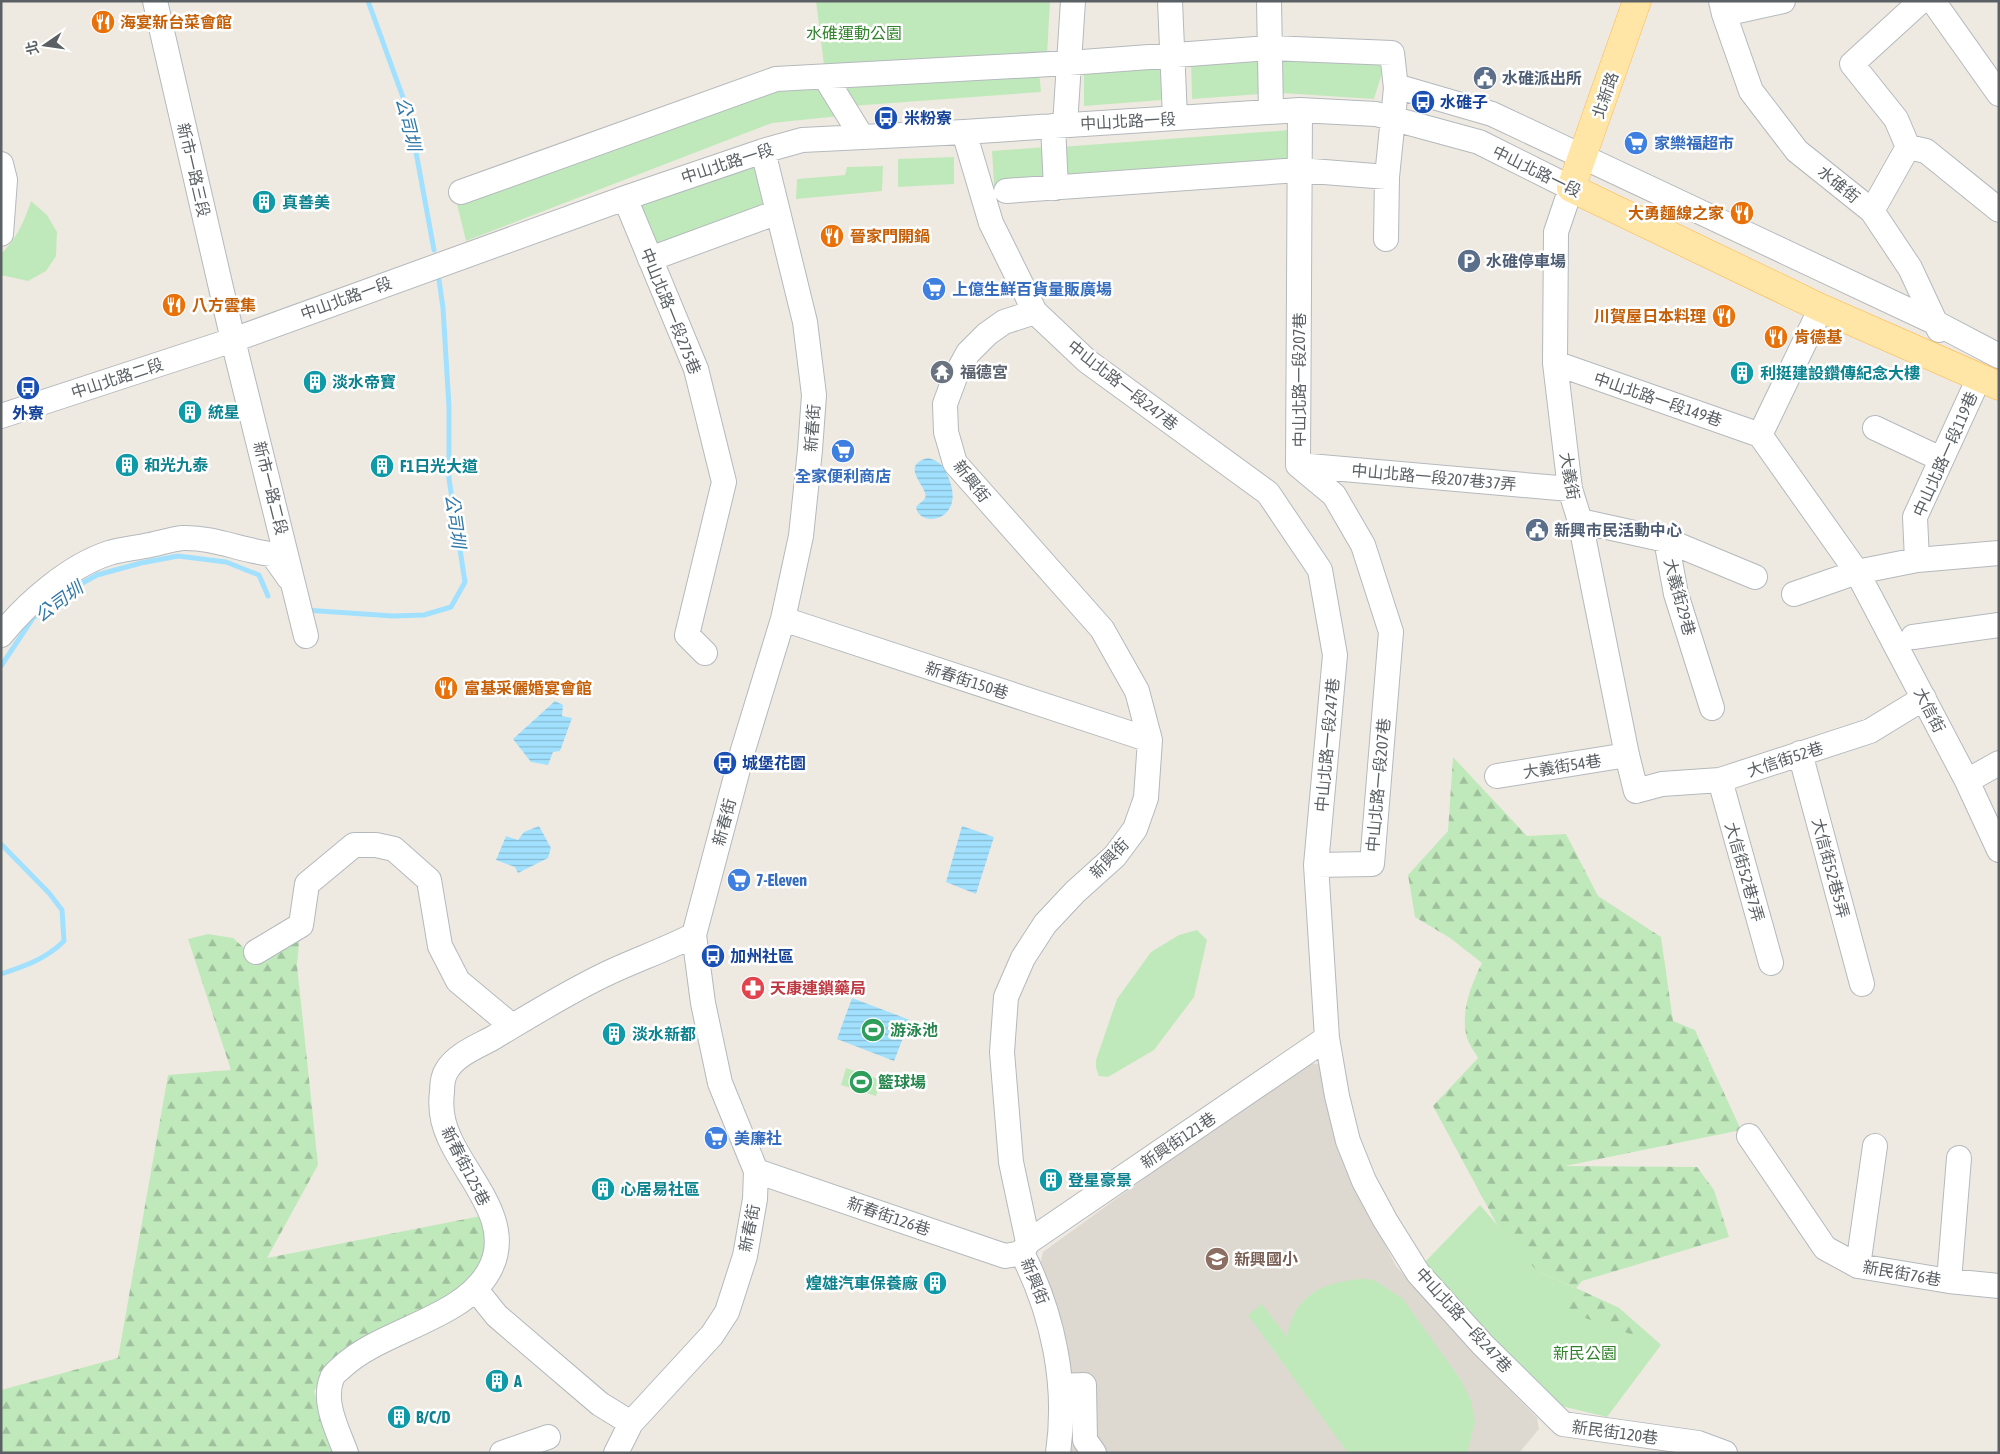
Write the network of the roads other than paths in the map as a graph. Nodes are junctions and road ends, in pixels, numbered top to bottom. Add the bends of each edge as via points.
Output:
1 (155, 1) edge
2 (1072, 1) edge
3 (1170, 1) edge
4 (1268, 1) edge
5 (1637, 1) edge
6 (1783, 1) edge
7 (1921, 1) edge
8 (1933, 1) edge
9 (1722, 8) edge
10 (1269, 48) junction
11 (1172, 55) junction
12 (1069, 63) junction
13 (825, 77) junction
14 (1396, 88) junction
15 (1999, 94) edge
16 (1300, 110) junction
17 (1271, 112) junction
18 (1174, 118) junction
19 (1394, 118) junction
20 (1059, 125) junction
21 (964, 132) junction
22 (862, 137) junction
23 (1908, 147) junction
24 (763, 151) junction
25 (1583, 157) junction
26 (1, 164) edge
27 (1299, 170) junction
28 (1387, 177) junction
29 (1056, 188) junction
30 (1571, 188) junction
31 (1006, 191) dead end
32 (461, 192) dead end
33 (624, 198) junction
34 (1999, 210) edge
35 (1872, 211) junction
36 (778, 212) junction
37 (1, 234) edge
38 (1386, 239) dead end
39 (650, 259) junction
40 (1821, 308) junction
41 (1035, 312) junction
42 (1936, 323) junction
43 (233, 340) junction
44 (1999, 356) edge
45 (1555, 363) junction
46 (1979, 378) edge
47 (1, 416) edge
48 (1875, 428) dead end
49 (1760, 435) junction
50 (1942, 459) junction
51 (1298, 465) junction
52 (1570, 489) junction
53 (1580, 521) junction
54 (1666, 540) junction
55 (1999, 553) edge
56 (1918, 560) junction
57 (1857, 572) junction
58 (1755, 577) dead end
59 (295, 587) junction
60 (1794, 594) dead end
61 (783, 619) junction
62 (1999, 625) edge
63 (1, 635) edge
64 (306, 636) dead end
65 (1913, 637) dead end
66 (705, 653) dead end
67 (1924, 698) junction
68 (1712, 708) dead end
69 (1150, 740) junction
70 (1800, 753) junction
71 (1627, 755) junction
72 (1999, 763) edge
73 (1496, 776) dead end
74 (1720, 780) junction
75 (1967, 781) junction
76 (1636, 791) joint
77 (1999, 850) edge
78 (1316, 865) junction
79 (694, 935) junction
80 (256, 952) dead end
81 (1771, 963) dead end
82 (1862, 984) dead end
83 (512, 1026) junction
84 (1327, 1038) junction
85 (1749, 1136) dead end
86 (1876, 1146) dead end
87 (1959, 1158) dead end
88 (756, 1171) junction
89 (1025, 1247) junction
90 (1858, 1266) junction
91 (1949, 1281) junction
92 (1999, 1286) edge
93 (476, 1290) junction
94 (1060, 1386) junction
95 (631, 1423) junction
96 (1563, 1424) joint
97 (548, 1437) dead end
98 (346, 1453) edge
99 (502, 1453) edge
100 (616, 1453) edge
101 (1058, 1453) edge
102 (1094, 1453) edge
103 (1725, 1453) edge

1 - 43 street, 新市一路三段
2 - 12 street
3 - 11 street
4 - 10 street
5 - 25 main road, 北新路
6 - 9 street
7 - 23 street via 1852,64 1896,119
8 - 15 street
9 - 35 street, 水碓街 via 1751,92 1797,151
10 - 11 street
10 - 14 street via 1392,53
10 - 17 street
11 - 12 street
11 - 18 street
12 - 13 street
12 - 20 street
13 - 22 street
13 - 32 street via 776,79
14 - 19 street
14 - 25 street via 1406,88 1492,114
16 - 17 street, 中山北路一段
16 - 19 street, 中山北路一段
16 - 27 street, 中山北路一段207巷
17 - 18 street, 中山北路一段
18 - 20 street, 中山北路一段
19 - 28 street
19 - 30 street, 中山北路一段 via 1478,142
20 - 21 street, 中山北路一段
20 - 29 street
21 - 22 street, 中山北路一段
21 - 41 street, 中山北路一段247巷 via 990,223
22 - 24 street, 中山北路一段 via 802,140
23 - 34 street via 1926,151
23 - 35 street
24 - 33 street, 中山北路一段
24 - 36 street, 新春街
25 - 30 main road, 北新路
25 - 42 street
26 - 37 street via 4,180
27 - 28 street
27 - 29 street
27 - 51 street, 中山北路一段207巷
28 - 38 street
29 - 31 street
30 - 40 main road, 中山北路一段
30 - 45 street, 大義街 via 1556,232
33 - 39 street, 中山北路一段275巷
33 - 43 street, 中山北路一段
35 - 42 street, 水碓街 via 1910,268
36 - 39 street
36 - 61 street, 新春街 via 805,322 814,395 801,536
39 - 66 street, 中山北路一段275巷 via 696,369 724,482 687,635
40 - 46 main road, 中山北路一段
40 - 49 street
41 - 69 street, 新興街 via 1004,322 968,353 945,404 946,432 955,463 1102,629 1136,691
41 - 78 street, 中山北路一段247巷 via 1087,361 1268,493 1320,570 1335,655
42 - 44 street
42 - 46 street, 水碓街
43 - 47 street, 中山北路二段
43 - 59 street, 新市一路二段
45 - 49 street, 中山北路一段149巷
45 - 52 street, 大義街
46 - 50 street, 中山北路一段119巷
48 - 50 street
49 - 57 street
50 - 56 street, 中山北路一段119巷 via 1915,517
51 - 52 street, 中山北路一段207巷37弄
51 - 78 street, 中山北路一段207巷 via 1334,495 1363,545 1392,632 1372,864
52 - 53 street, 大義街
53 - 54 street, 大義街29巷
53 - 71 street, 大義街
54 - 58 street
54 - 68 street, 大義街29巷 via 1676,594
55 - 56 street
56 - 57 street
57 - 60 street
57 - 67 street, 大信街
59 - 63 street via 272,554 210,540 182,538 108,553 69,572 16,616
59 - 64 street, 新市一路二段
61 - 69 street, 新春街150巷
61 - 79 street, 新春街 via 743,750
62 - 65 street
67 - 70 street, 大信街52巷 via 1870,732
67 - 75 street, 大信街
69 - 89 street, 新興街 via 1146,798 1135,829 1115,856 1045,924 1023,958 1006,998 1002,1052 1011,1162
70 - 74 street, 大信街52巷
70 - 82 street, 大信街52巷5弄
71 - 73 street, 大義街54巷
71 - 76 street, 大義街
72 - 75 street
74 - 76 street, 大信街52巷 via 1662,784
74 - 81 street, 大信街52巷7弄
75 - 77 street, 大信街
78 - 84 street, 中山北路一段247巷
79 - 83 street, 新春街125巷 via 605,974
79 - 88 street, 新春街 via 703,1003 720,1083
80 - 83 street via 301,926 306,884 354,845 376,844 394,849 429,880 440,946 458,980
83 - 93 street, 新春街125巷 via 458,1058 446,1070 442,1082 442,1115 449,1137 484,1198 498,1233 495,1258
84 - 89 street, 新興街121巷
84 - 96 street, 中山北路一段247巷 via 1348,1141 1385,1220 1418,1273
85 - 90 street, 新民街76巷 via 1825,1248
86 - 90 street
87 - 91 street
88 - 89 street, 新春街126巷 via 1005,1256
88 - 95 street, 新春街 via 752,1221 727,1312 712,1335
89 - 94 street, 新興街 via 1048,1316
90 - 91 street, 新民街76巷
91 - 92 street, 新民街76巷
93 - 95 street via 497,1316 600,1404
93 - 98 street, 新春街125巷 via 432,1318 352,1357 332,1377 329,1397
94 - 101 street, 新興街
94 - 102 street via 1084,1385 1085,1440
95 - 100 street, 新春街
96 - 103 street, 新民街120巷 via 1698,1443
97 - 99 street

